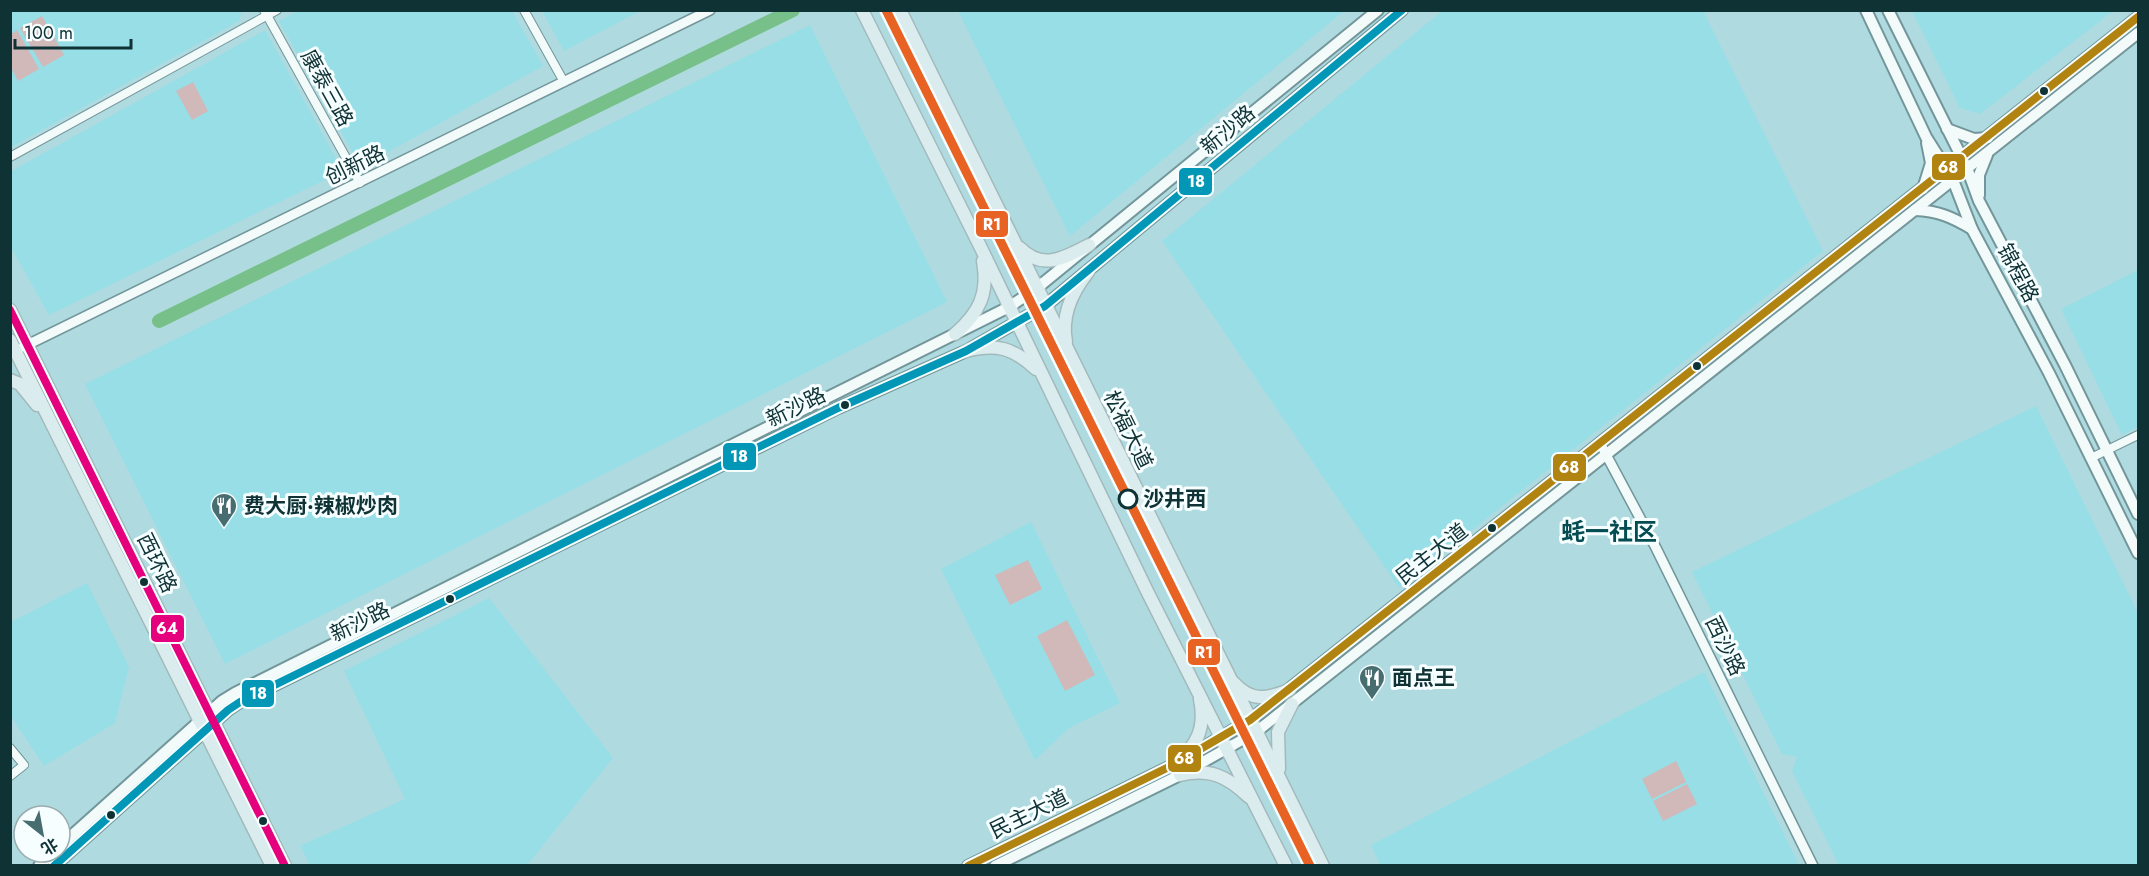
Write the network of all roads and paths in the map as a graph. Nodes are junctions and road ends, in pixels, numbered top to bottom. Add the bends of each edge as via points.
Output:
1 (277, 10) edge
2 (525, 10) edge
3 (710, 10) edge
4 (862, 10) edge
5 (900, 10) edge
6 (1378, 10) edge
7 (1402, 10) edge
8 (1866, 10) edge
9 (1888, 10) edge
10 (265, 13) edge
11 (2139, 17) edge
12 (2139, 33) edge
13 (564, 82) junction
14 (1947, 129) junction
15 (1926, 137) junction
16 (1988, 138) junction
17 (1989, 152) junction
18 (10, 157) edge
19 (1964, 163) junction
20 (1951, 175) junction
21 (360, 183) junction
22 (1922, 190) junction
23 (1978, 201) junction
24 (1915, 210) junction
25 (1972, 229) junction
26 (1012, 238) junction
27 (1089, 245) junction
28 (981, 248) junction
29 (1088, 272) junction
30 (1037, 288) junction
31 (1046, 306) junction
32 (1009, 307) junction
33 (10, 310) edge
34 (1017, 324) junction
35 (955, 334) junction
36 (28, 345) junction
37 (12, 350) edge
38 (966, 351) junction
39 (1070, 355) junction
40 (1040, 373) junction
41 (10, 380) edge
42 (44, 406) junction
43 (2139, 435) edge
44 (1601, 445) junction
45 (2107, 450) junction
46 (1607, 456) junction
47 (2091, 458) junction
48 (2139, 514) edge
49 (2139, 553) edge
50 (1227, 674) junction
51 (1197, 686) junction
52 (1289, 690) junction
53 (1292, 704) junction
54 (1250, 720) junction
55 (208, 721) junction
56 (1256, 732) junction
57 (1222, 737) junction
58 (10, 748) edge
59 (1228, 749) junction
60 (1178, 769) junction
61 (10, 776) edge
62 (1282, 785) junction
63 (1254, 802) junction
64 (72, 836) edge
65 (54, 866) edge
66 (272, 866) edge
67 (285, 866) edge
68 (968, 866) edge
69 (995, 866) edge
70 (1286, 866) edge
71 (1323, 866) edge
72 (1813, 866) edge

1 - 10 street
2 - 13 street
3 - 13 street, 创新路
4 - 28 main road
5 - 26 main road, 松福大道
6 - 27 main road, 新沙路
7 - 29 main road, 新沙路
8 - 15 main road, 锦程路
9 - 14 main road, 锦程路
10 - 18 street
10 - 21 street, 康泰三路
11 - 16 main road, 民主大道
12 - 17 main road, 民主大道
13 - 21 street, 创新路
14 - 16 main road via 1974,139
14 - 19 main road, 锦程路
15 - 20 main road, 锦程路
15 - 22 main road via 1931,163
16 - 19 main road, 民主大道
17 - 19 main road, 民主大道
17 - 23 main road via 1979,175
19 - 20 main road, 民主大道
19 - 23 main road, 锦程路
20 - 22 main road, 民主大道
20 - 24 main road, 民主大道
20 - 25 main road, 锦程路
21 - 36 street, 创新路
22 - 44 main road, 民主大道
23 - 45 main road, 锦程路
24 - 25 main road via 1936,211
24 - 46 main road, 民主大道
25 - 47 main road, 锦程路
26 - 27 main road via 1029,256 1042,262 1063,258
26 - 30 main road, 松福大道
27 - 30 main road, 新沙路
28 - 32 main road
28 - 35 main road via 985,296 975,314
29 - 31 main road, 新沙路
29 - 39 main road via 1077,285 1067,313 1065,337
30 - 31 main road, 松福大道
30 - 32 main road, 新沙路
31 - 34 main road, 新沙路
31 - 39 main road, 松福大道
32 - 34 main road
32 - 35 main road, 新沙路
33 - 36 main road, 西环路
34 - 38 main road, 新沙路
34 - 40 main road
35 - 55 main road, 新沙路 via 235,693
36 - 37 street, 创新路
36 - 55 main road, 西环路
37 - 42 main road, 西环路
38 - 40 main road via 999,347 1019,356
38 - 55 main road, 新沙路 via 838,408
39 - 50 main road, 松福大道
40 - 51 main road
41 - 42 main road via 20,384 36,405
42 - 55 main road, 西环路
43 - 45 street
44 - 46 street, 西沙路
44 - 52 main road, 民主大道
45 - 47 street
45 - 48 main road, 锦程路
46 - 53 main road, 民主大道
46 - 72 street, 西沙路
47 - 49 main road, 锦程路
50 - 52 main road via 1246,694 1257,698
50 - 54 main road, 松福大道
51 - 57 main road
51 - 60 main road via 1201,730
52 - 54 main road, 民主大道
53 - 56 main road, 民主大道
53 - 62 main road via 1276,743
54 - 56 main road, 松福大道
54 - 57 main road, 民主大道
55 - 64 main road, 新沙路
55 - 65 main road, 新沙路
55 - 66 main road, 西环路
55 - 67 main road, 西环路
56 - 59 main road, 民主大道
56 - 62 main road, 松福大道
57 - 59 main road
57 - 60 main road, 民主大道
58 - 61 street via 24,765
59 - 60 main road, 民主大道
59 - 63 main road
60 - 63 main road via 1219,774
60 - 68 main road, 民主大道
60 - 69 main road, 民主大道
62 - 71 main road, 松福大道
63 - 70 main road

